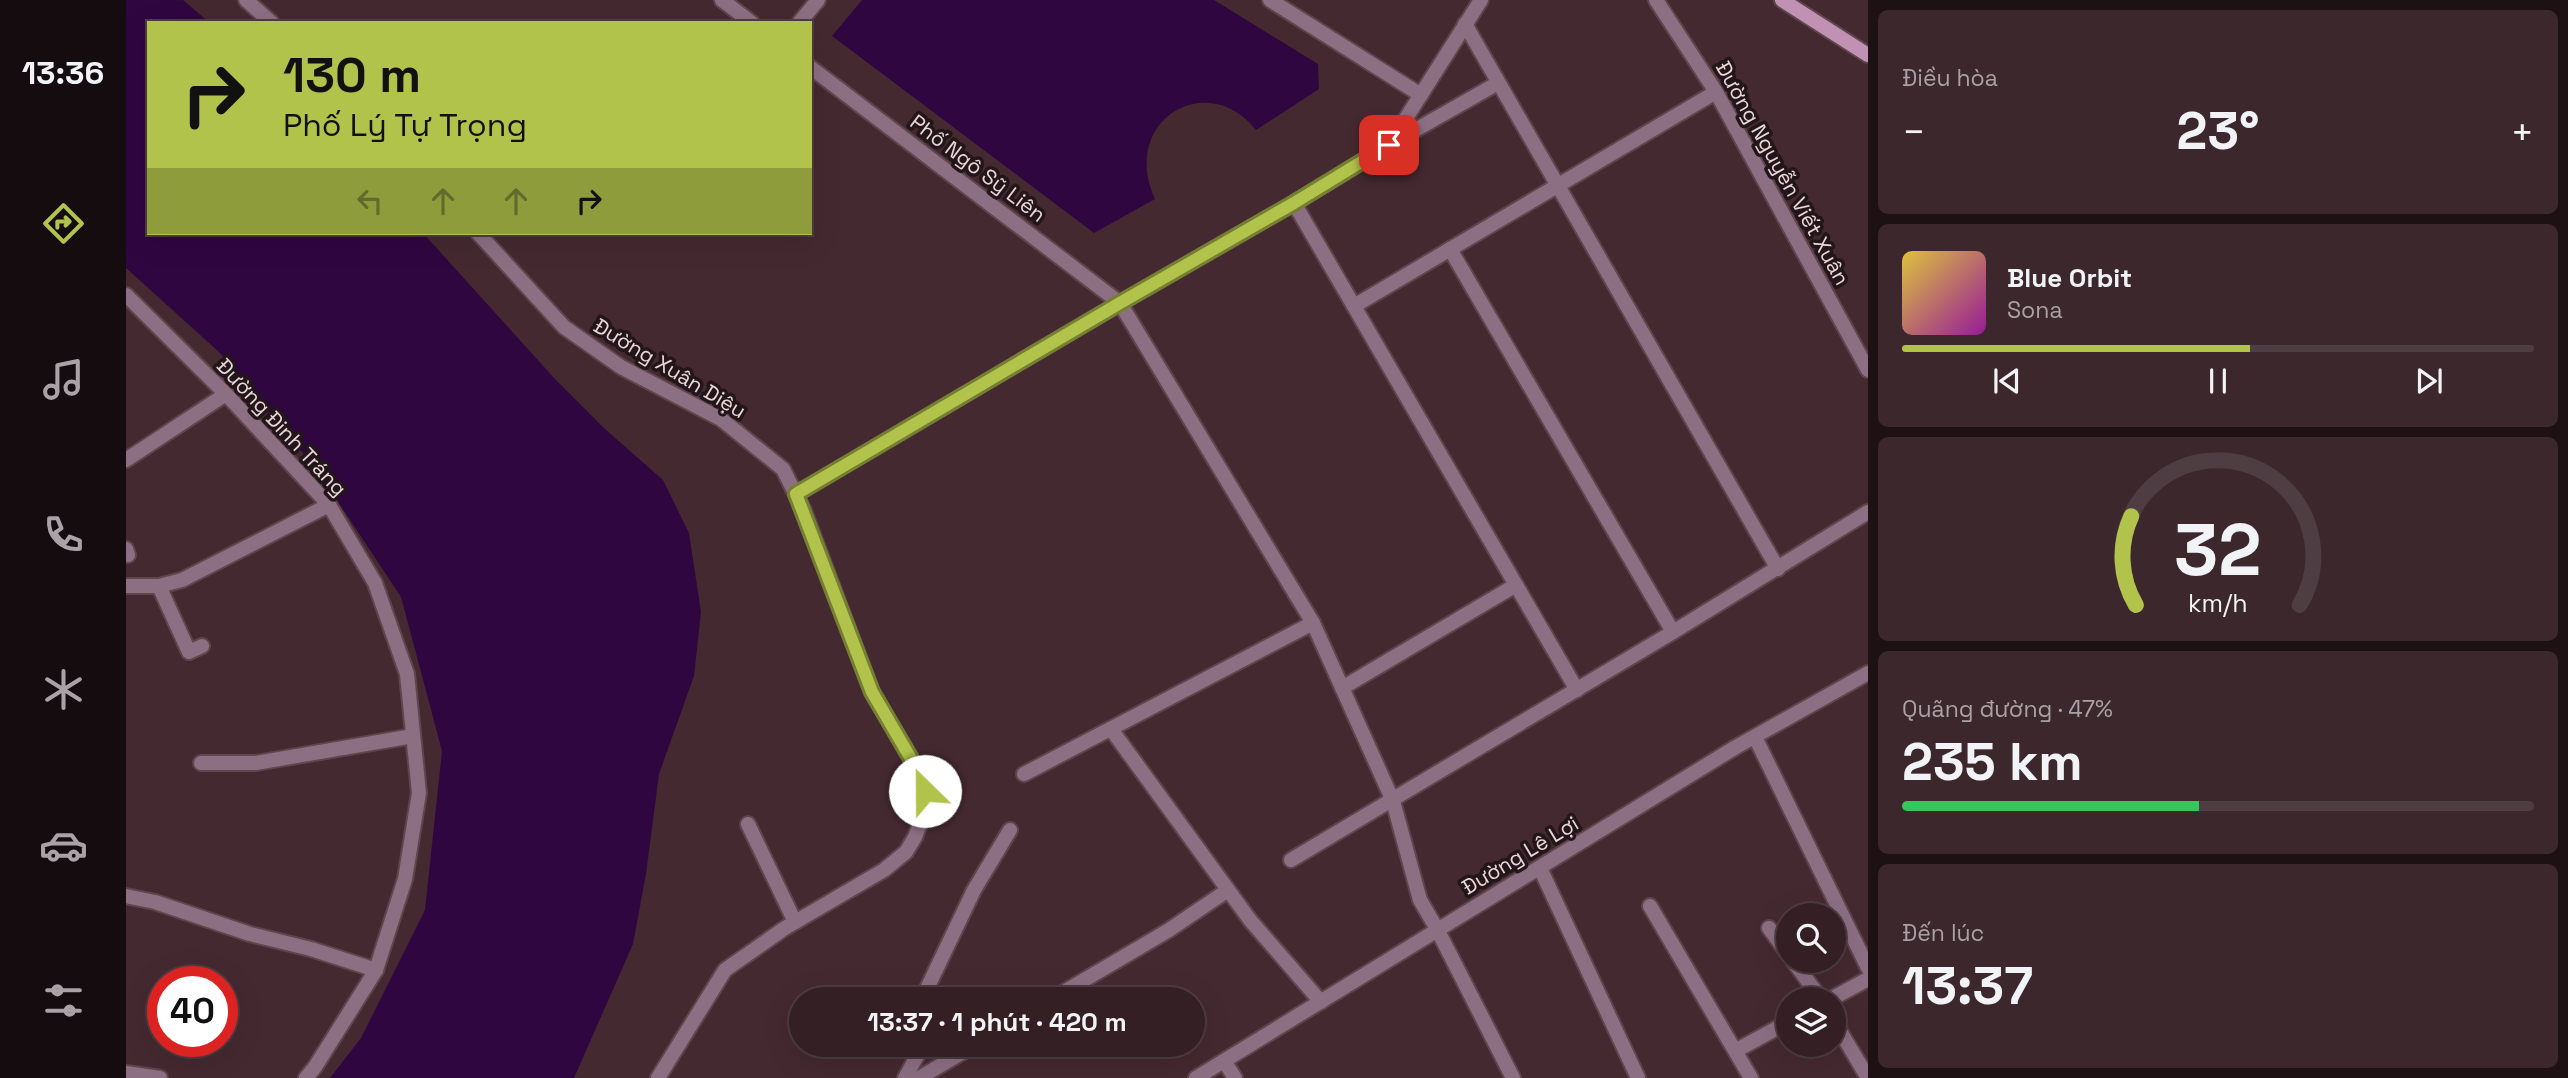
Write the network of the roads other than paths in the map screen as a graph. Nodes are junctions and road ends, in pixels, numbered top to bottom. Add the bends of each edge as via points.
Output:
1 (246, 0) edge
2 (722, 0) edge
3 (818, 0) edge
4 (1270, 0) edge
5 (1480, 0) edge
6 (1656, 0) edge
7 (1782, 0) edge
8 (270, 21) edge
9 (749, 21) edge
10 (801, 21) edge
11 (1465, 24) junction
12 (1868, 55) edge
13 (812, 69) edge
14 (1498, 83) junction
15 (1716, 92) junction
16 (1421, 95) junction
17 (1389, 145) junction
18 (1556, 186) junction
19 (1294, 203) junction
20 (480, 235) edge
21 (1450, 248) junction
22 (126, 295) edge
23 (1120, 303) junction
24 (1354, 306) junction
25 (1868, 370) edge
26 (226, 394) junction
27 (126, 460) edge
28 (796, 494) junction
29 (329, 505) junction
30 (1868, 512) edge
31 (1778, 569) junction
32 (1516, 585) junction
33 (126, 586) edge
34 (159, 586) junction
35 (1313, 623) junction
36 (1673, 632) junction
37 (202, 646) dead end
38 (1868, 673) edge
39 (1342, 688) junction
40 (1577, 690) junction
41 (1111, 729) junction
42 (413, 736) junction
43 (1755, 737) junction
44 (201, 763) dead end
45 (1024, 774) dead end
46 (1393, 801) junction
47 (748, 824) dead end
48 (1010, 830) dead end
49 (1292, 860) dead end
50 (1540, 868) junction
51 (1228, 891) junction
52 (126, 896) edge
53 (1650, 906) dead end
54 (795, 922) junction
55 (1769, 928) dead end
56 (1437, 929) junction
57 (1776, 938) edge
58 (1868, 968) edge
59 (376, 970) junction
60 (1868, 979) edge
61 (928, 987) edge
62 (1072, 987) edge
63 (1846, 991) edge
64 (1321, 1002) junction
65 (1776, 1029) edge
66 (1846, 1041) edge
67 (1737, 1050) junction
68 (916, 1057) edge
69 (955, 1057) edge
70 (1224, 1061) junction
71 (126, 1073) edge
72 (160, 1078) edge
73 (306, 1078) edge
74 (658, 1078) edge
75 (905, 1078) edge
76 (919, 1078) edge
77 (1196, 1078) edge
78 (1235, 1078) edge
79 (1513, 1078) edge
80 (1638, 1078) edge
81 (1752, 1078) edge
82 (1868, 1078) edge

1 - 8 street
2 - 9 street
3 - 10 street
4 - 16 street
5 - 11 street
6 - 15 street, Đường Nguyễn Viết Xuân
7 - 12 main road
11 - 14 street
11 - 16 street
13 - 23 street, Phố Ngô Sỹ Liên
14 - 17 street
14 - 18 street
15 - 18 street
15 - 25 street, Đường Nguyễn Viết Xuân
16 - 17 street
17 - 19 street
18 - 21 street
18 - 31 street
19 - 23 street
19 - 24 street
20 - 28 street, Đường Xuân Diệu via 564,327 621,367 720,419 783,469
21 - 24 street
21 - 36 street
22 - 26 street, Đường Đinh Tráng
23 - 28 street
23 - 35 street
24 - 32 street
26 - 27 street
26 - 29 street, Đường Đinh Tráng
28 - 54 street, Đường Xuân Diệu via 872,692 921,778 925,806 915,837 896,862
29 - 34 street via 183,580
29 - 42 street, Đường Đinh Tráng via 375,583 407,674
30 - 31 street
31 - 36 street
32 - 39 street
32 - 40 street
33 - 34 street
34 - 37 street via 190,652
35 - 39 street
35 - 41 street
36 - 40 street
38 - 43 street, Đường Lê Lợi
39 - 46 street
40 - 46 street
41 - 45 street
41 - 51 street
42 - 44 street via 256,763
42 - 59 street, Đường Đinh Tráng via 419,793 405,879
43 - 50 street, Đường Lê Lợi
43 - 58 street
46 - 49 street
46 - 56 street via 1420,900
47 - 54 street
48 - 61 street via 974,890
50 - 56 street, Đường Lê Lợi
50 - 80 street
51 - 62 street
51 - 64 street
52 - 59 street
53 - 67 street
54 - 74 street, Đường Xuân Diệu via 725,970
55 - 57 street
56 - 64 street, Đường Lê Lợi
56 - 79 street
59 - 73 street, Đường Đinh Tráng
60 - 63 street
64 - 70 street, Đường Lê Lợi
65 - 67 street
66 - 82 street
67 - 81 street
68 - 75 street
69 - 76 street
70 - 77 street, Đường Lê Lợi
70 - 78 street
71 - 72 street

